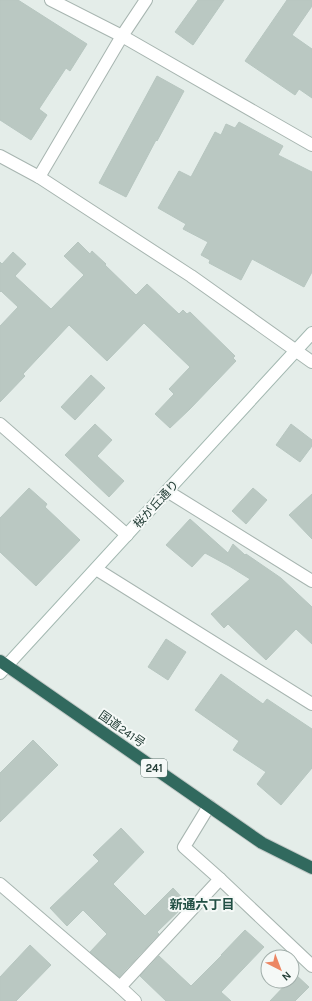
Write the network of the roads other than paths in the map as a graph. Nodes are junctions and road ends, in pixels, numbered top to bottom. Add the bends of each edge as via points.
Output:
1 (51, 0) edge
2 (146, 0) edge
3 (122, 36) junction
4 (312, 145) edge
5 (0, 156) edge
6 (39, 177) junction
7 (312, 333) edge
8 (296, 351) junction
9 (312, 362) edge
10 (0, 424) edge
11 (167, 492) junction
12 (127, 535) junction
13 (96, 569) junction
14 (312, 581) edge
15 (2, 667) edge
16 (312, 704) edge
17 (210, 806) junction
18 (312, 868) edge
19 (220, 879) junction
20 (0, 884) edge
21 (312, 966) edge
22 (120, 987) junction
23 (135, 1001) edge

1 - 3 street
2 - 3 street
3 - 4 street
3 - 6 street
5 - 6 street
6 - 8 street via 191,276
7 - 8 street, 桜が丘通り
8 - 9 street
8 - 11 street, 桜が丘通り
10 - 12 street
11 - 12 street, 桜が丘通り
11 - 14 street
12 - 13 street, 桜が丘通り
13 - 15 street, 桜が丘通り
13 - 16 street
15 - 17 highway, 国道241号 / 241
17 - 18 highway, 国道241号 / 241 via 262,842
17 - 19 street via 184,847
19 - 21 street
19 - 22 street
20 - 22 street
22 - 23 street

